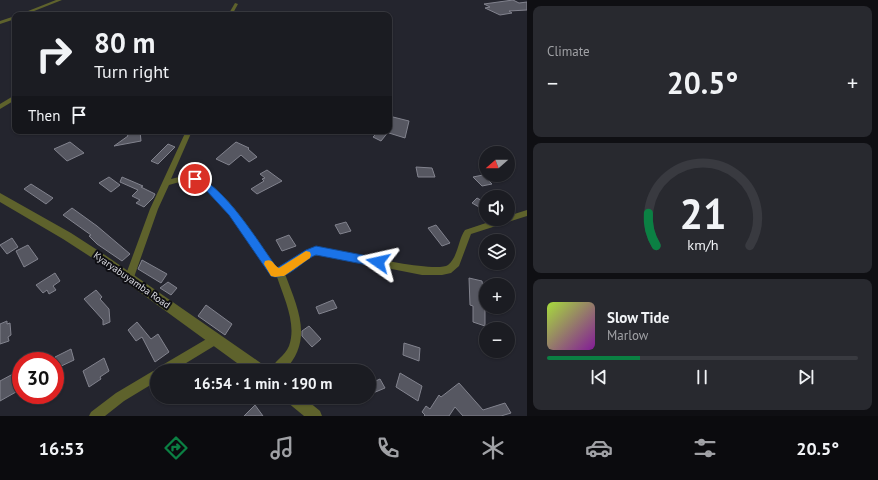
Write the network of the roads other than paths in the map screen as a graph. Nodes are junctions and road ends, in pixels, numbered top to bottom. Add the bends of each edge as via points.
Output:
1 (60, 0) edge
2 (236, 4) dead end
3 (28, 12) edge
4 (232, 12) edge
5 (12, 18) edge
6 (0, 23) edge
7 (12, 99) edge
8 (0, 107) edge
9 (188, 134) edge
10 (166, 183) junction
11 (0, 197) edge
12 (527, 214) edge
13 (280, 272) junction
14 (130, 277) junction
15 (215, 339) junction
16 (174, 364) edge
17 (250, 364) edge
18 (285, 364) edge
19 (150, 378) edge
20 (300, 404) edge
21 (95, 416) edge
22 (315, 416) edge

1 - 3 street
2 - 4 street
5 - 6 street
7 - 8 street
9 - 10 street
10 - 13 street via 179,179 195,179 208,187 240,223 275,273
10 - 14 street
11 - 14 street, Kyaryabuyamba Road via 68,236
12 - 13 street via 468,232 456,265 446,271 422,271 320,251 310,253
13 - 18 street via 294,314 297,336 292,353
14 - 15 street, Kyaryabuyamba Road
15 - 16 street
15 - 17 street, Kyaryabuyamba Road
19 - 21 street
20 - 22 street

